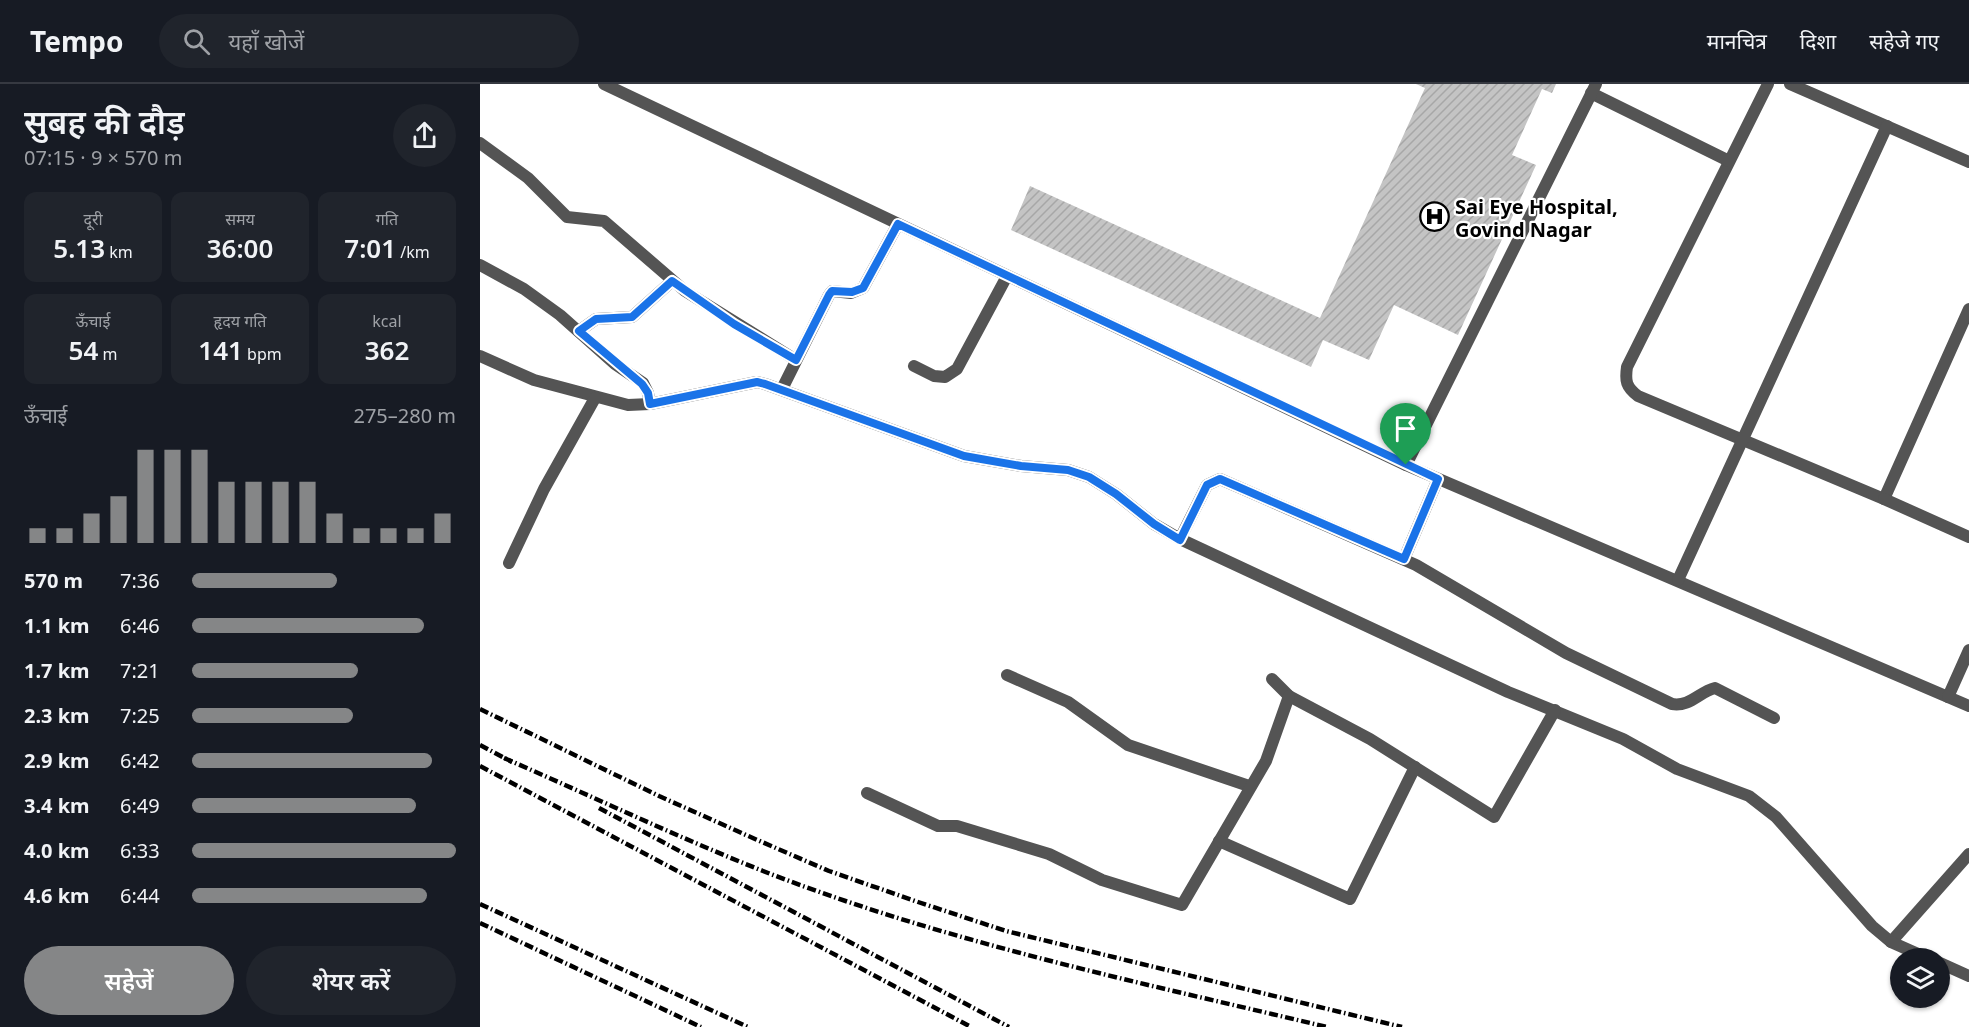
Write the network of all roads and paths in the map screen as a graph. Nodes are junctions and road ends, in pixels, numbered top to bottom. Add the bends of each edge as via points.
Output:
1 (604, 84) edge
2 (1768, 84) edge
3 (1790, 84) edge
4 (1594, 89) edge
5 (1887, 126) junction
6 (480, 143) edge
7 (1729, 162) junction
8 (1969, 162) edge
9 (898, 224) junction
10 (480, 265) edge
11 (1007, 276) junction
12 (672, 281) junction
13 (1969, 309) edge
14 (579, 331) junction
15 (480, 356) edge
16 (796, 360) junction
17 (914, 366) dead end
18 (782, 389) junction
19 (595, 398) junction
20 (650, 404) junction
21 (1741, 439) junction
22 (1406, 465) junction
23 (1438, 479) junction
24 (1884, 499) junction
25 (1969, 537) edge
26 (1180, 540) junction
27 (1404, 559) junction
28 (509, 563) dead end
29 (1678, 580) junction
30 (1969, 650) edge
31 (1007, 675) dead end
32 (1272, 679) dead end
33 (1289, 696) junction
34 (1948, 697) junction
35 (1969, 706) edge
36 (1555, 710) junction
37 (1774, 718) dead end
38 (1415, 767) junction
39 (1249, 786) junction
40 (867, 793) dead end
41 (1219, 841) junction
42 (1969, 854) edge
43 (1891, 942) junction
44 (1904, 948) edge
45 (1950, 967) edge
46 (1969, 976) edge

1 - 9 street
2 - 7 street
3 - 5 street
4 - 7 street
4 - 22 street
5 - 8 street
5 - 21 street
6 - 12 street via 528,178 567,217 596,219 615,228
7 - 21 street via 1627,367 1625,379 1628,389 1638,396
9 - 11 street
9 - 16 street via 863,288 832,291
10 - 14 street via 524,289
11 - 17 street via 957,369 945,377
11 - 22 street
12 - 14 street via 632,317 596,319
12 - 16 street
13 - 24 street
14 - 20 street via 642,384
15 - 19 street via 517,374
16 - 18 street
18 - 20 street via 757,382
18 - 26 street via 964,456 1068,470 1089,477
19 - 20 street via 628,405
19 - 28 street via 544,489
21 - 24 street
21 - 29 street
22 - 23 street
23 - 27 street
23 - 29 street
24 - 25 street
26 - 27 street via 1207,485 1220,479
26 - 36 street via 1508,692
27 - 37 street via 1566,653 1672,704 1689,702 1715,688
29 - 34 street
30 - 34 street
31 - 39 street via 1068,702 1128,745
32 - 33 street
33 - 38 street via 1370,738
33 - 39 street via 1266,761
34 - 35 street
36 - 38 street via 1494,817
36 - 43 street via 1623,739 1677,769 1729,786 1764,806
38 - 41 street via 1350,899
39 - 41 street
40 - 41 street via 938,826 957,826 1049,854 1102,880 1182,905
42 - 43 street
43 - 44 street
45 - 46 street

